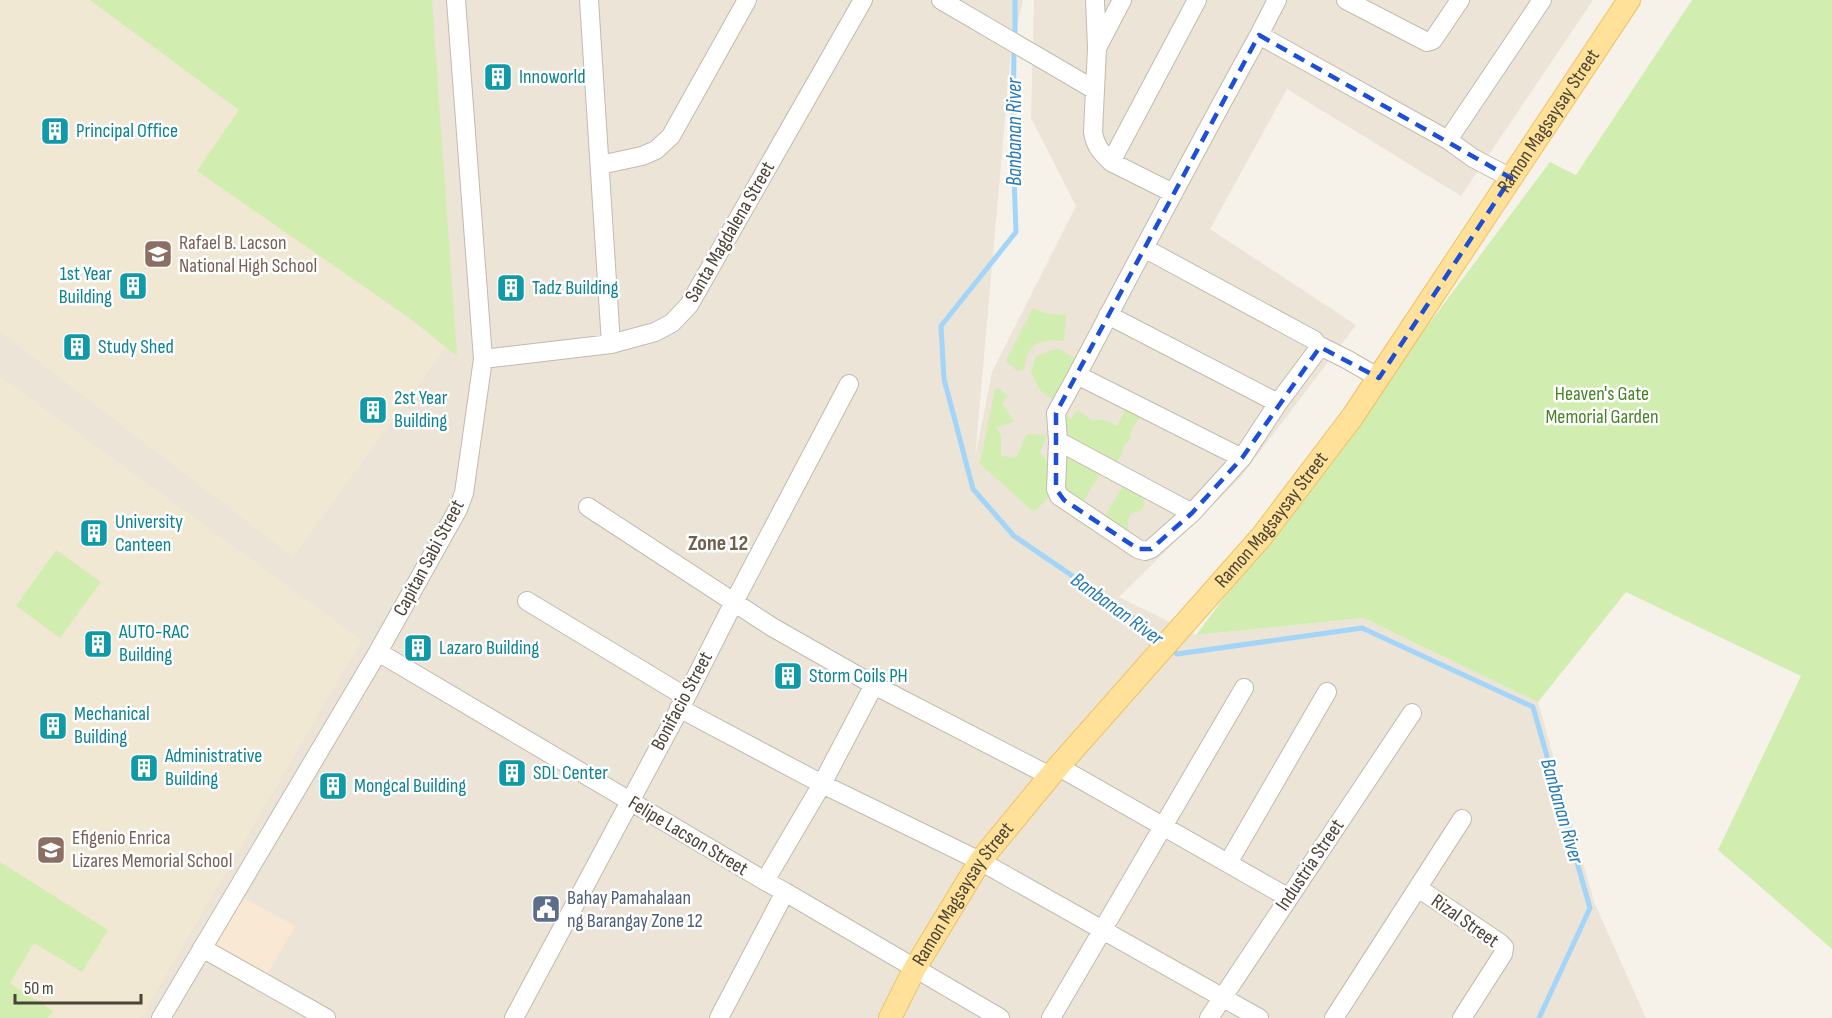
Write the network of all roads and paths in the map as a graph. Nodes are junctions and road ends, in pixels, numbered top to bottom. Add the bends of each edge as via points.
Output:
1 (456, 0) edge
2 (589, 0) edge
3 (747, 0) edge
4 (864, 0) edge
5 (941, 0) edge
6 (1095, 0) edge
7 (1122, 0) edge
8 (1197, 0) edge
9 (1277, 0) edge
10 (1346, 0) edge
11 (1460, 0) edge
12 (1542, 0) edge
13 (1629, 0) edge
14 (1259, 34) junction
15 (1097, 48) junction
16 (1095, 90) junction
17 (1448, 140) junction
18 (1111, 162) junction
19 (600, 165) junction
20 (1511, 178) junction
21 (1173, 193) junction
22 (1144, 248) junction
23 (1108, 315) junction
24 (611, 344) junction
25 (1318, 345) junction
26 (483, 359) junction
27 (1077, 375) junction
28 (1379, 378) junction
29 (849, 384) dead end
30 (1278, 403) junction
31 (1058, 441) junction
32 (1242, 458) junction
33 (588, 507) dead end
34 (1192, 513) junction
35 (527, 601) dead end
36 (734, 602) junction
37 (378, 652) junction
38 (874, 685) junction
39 (1244, 688) dead end
40 (1327, 692) dead end
41 (682, 702) junction
42 (1412, 713) dead end
43 (1054, 771) junction
44 (822, 784) junction
45 (629, 801) junction
46 (1462, 819) dead end
47 (1163, 826) junction
48 (980, 861) junction
49 (1228, 863) junction
50 (765, 881) junction
51 (1418, 888) junction
52 (786, 892) junction
53 (1288, 898) junction
54 (1102, 930) junction
55 (202, 948) junction
56 (915, 968) junction
57 (1223, 997) junction
58 (161, 1018) edge
59 (326, 1018) edge
60 (514, 1018) edge
61 (718, 1018) edge
62 (890, 1018) edge
63 (1000, 1018) edge
64 (1051, 1018) edge
65 (1209, 1018) edge
66 (1259, 1018) edge
67 (1334, 1018) edge
68 (1462, 1018) edge

1 - 26 street, Capitan Sabi Street
2 - 19 street
3 - 19 street via 671,136 656,150 642,156
4 - 24 street, Santa Magdalena Street via 689,306 672,323 655,332
5 - 16 street
6 - 15 street
7 - 15 street
8 - 18 street
9 - 14 street
10 - 11 street via 1427,42 1433,40
12 - 17 street
13 - 20 main road, Ramon Magsaysay Street
14 - 17 street
14 - 21 street
15 - 16 street
16 - 18 street via 1095,142
17 - 20 street
18 - 21 street
19 - 24 street
20 - 28 main road, Ramon Magsaysay Street
21 - 22 street
22 - 23 street
22 - 25 street
23 - 27 street
23 - 30 street
24 - 26 street, Santa Magdalena Street
25 - 28 street
25 - 30 street
26 - 37 street, Capitan Sabi Street via 464,493
27 - 31 street via 1056,413
27 - 32 street
28 - 43 main road, Ramon Magsaysay Street via 1263,536
29 - 36 street, Bonifacio Street
30 - 32 street
31 - 34 street
31 - 34 street via 1059,496 1138,549 1151,549
32 - 34 street
33 - 36 street
35 - 41 street
36 - 38 street
36 - 41 street, Bonifacio Street
37 - 45 street, Felipe Lacson Street
37 - 55 street, Capitan Sabi Street
38 - 43 street
38 - 44 street
39 - 47 street
40 - 49 street
41 - 44 street
41 - 45 street, Bonifacio Street
42 - 53 street, Industria Street
43 - 47 street
43 - 48 main road, Ramon Magsaysay Street
44 - 48 street
44 - 50 street
45 - 50 street, Felipe Lacson Street
45 - 60 street, Bonifacio Street
46 - 51 street
47 - 49 street
47 - 54 street
48 - 54 street
48 - 56 main road, Ramon Magsaysay Street
49 - 53 street
50 - 52 street, Felipe Lacson Street
51 - 67 street
51 - 68 street, Rizal Street via 1504,947
52 - 56 street, Felipe Lacson Street
52 - 61 street
53 - 57 street, Industria Street
54 - 57 street
54 - 64 street
55 - 58 street, Capitan Sabi Street
55 - 59 street
56 - 62 main road, Ramon Magsaysay Street
56 - 63 street, Felipe Lacson Street
57 - 65 street, Industria Street
57 - 66 street

